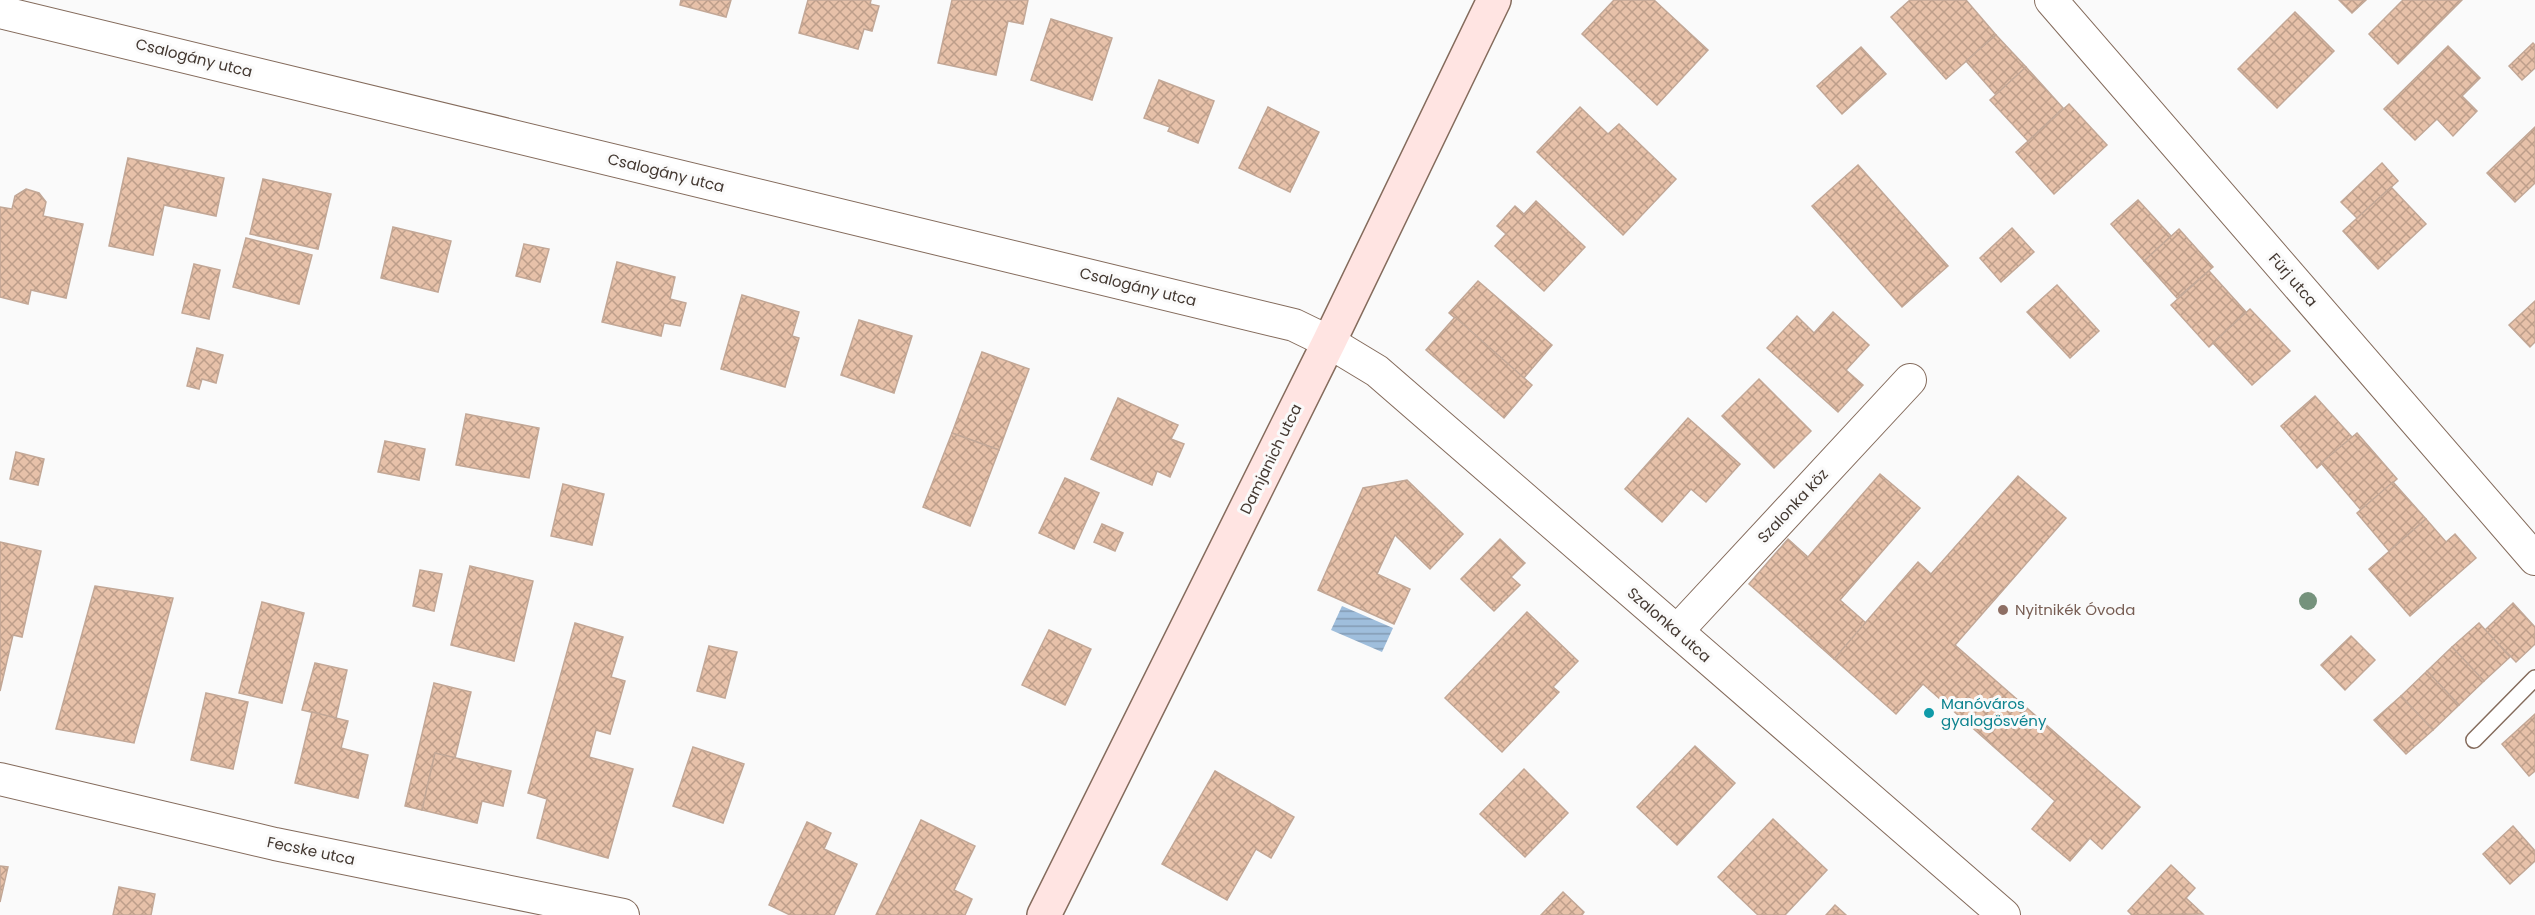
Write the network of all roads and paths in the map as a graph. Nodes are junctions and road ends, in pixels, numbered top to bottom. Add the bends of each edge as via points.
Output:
1 (1494, 0) edge
2 (2051, 0) edge
3 (0, 12) edge
4 (1329, 342) junction
5 (1910, 380) dead end
6 (2535, 559) edge
7 (1677, 631) junction
8 (2535, 678) edge
9 (2474, 740) dead end
10 (0, 779) edge
11 (623, 915) edge
12 (1044, 915) edge
13 (2004, 915) edge

1 - 4 main road, Damjanich utca
2 - 6 street, Fürj utca
3 - 4 street, Csalogány utca via 1294,325
4 - 7 street, Szalonka utca via 1377,371
4 - 12 main road, Damjanich utca
5 - 7 street, Szalonka köz
7 - 13 street, Szalonka utca
8 - 9 lane
10 - 11 street, Fecske utca via 275,844

